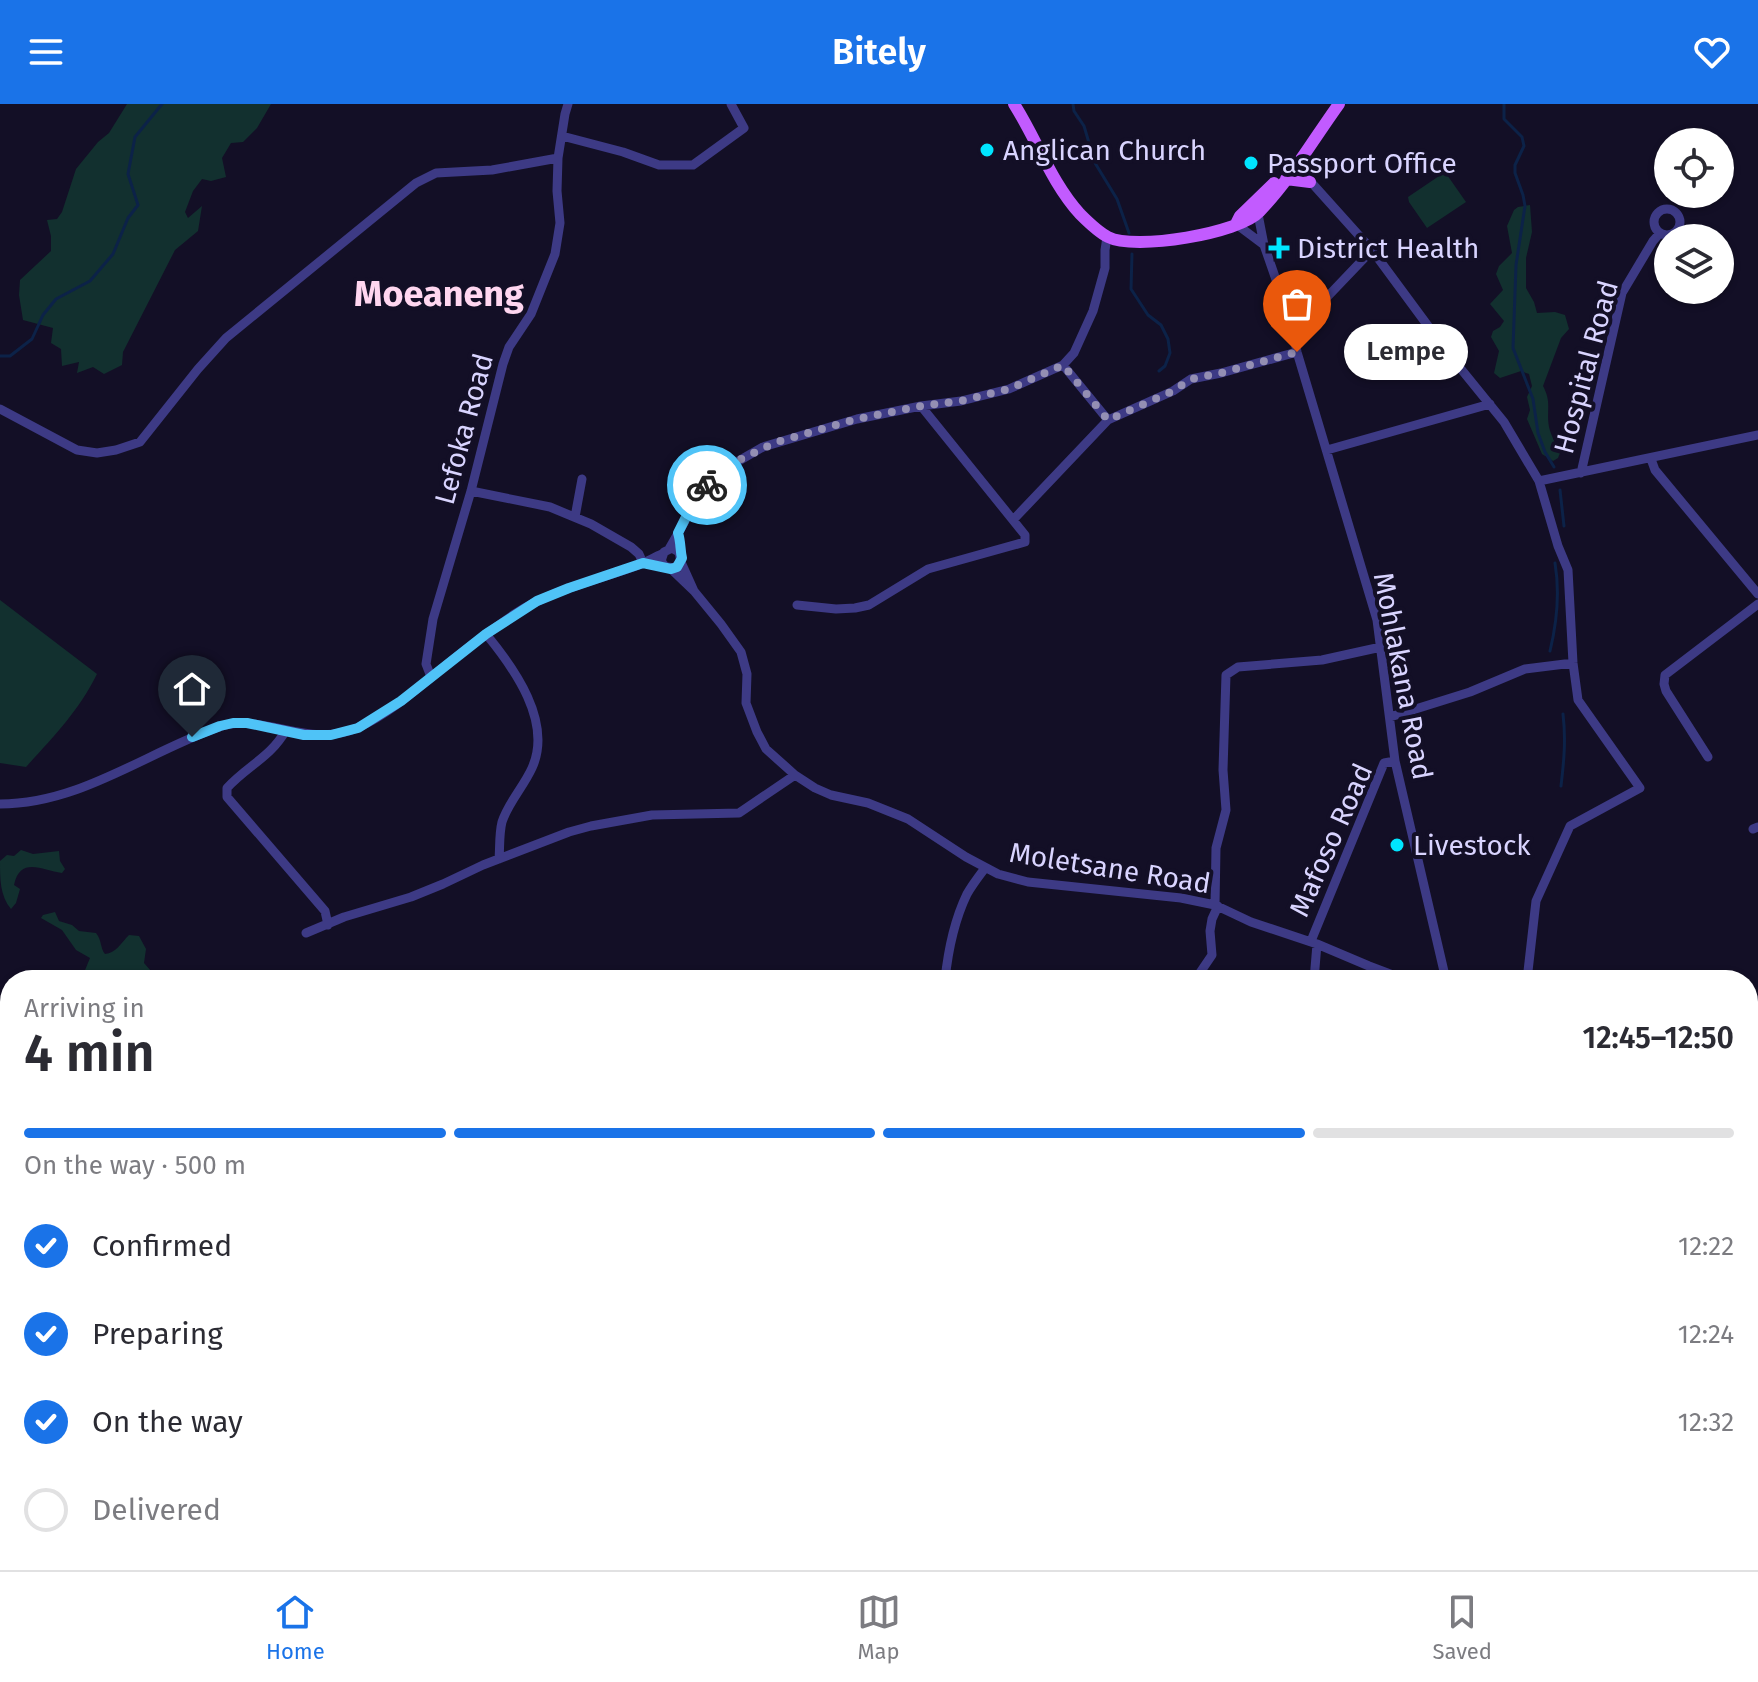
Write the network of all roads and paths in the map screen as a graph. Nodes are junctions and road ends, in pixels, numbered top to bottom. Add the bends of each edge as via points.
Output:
1 (568, 104) edge
2 (731, 104) edge
3 (1014, 104) edge
4 (1339, 104) edge
5 (562, 136) junction
6 (558, 158) junction
7 (1294, 163) junction
8 (1286, 179) junction
9 (1310, 182) junction
10 (1255, 209) junction
11 (1236, 224) junction
12 (1107, 237) junction
13 (1654, 240) edge
14 (1264, 245) junction
15 (1372, 250) junction
16 (1291, 323) junction
17 (1297, 352) junction
18 (1063, 365) junction
19 (1490, 404) junction
20 (921, 406) junction
21 (0, 409) edge
22 (1108, 420) junction
23 (1758, 435) edge
24 (1327, 450) junction
25 (1651, 459) junction
26 (1581, 473) junction
27 (582, 479) dead end
28 (1539, 481) junction
29 (471, 491) junction
30 (575, 517) junction
31 (1013, 520) junction
32 (678, 533) junction
33 (666, 551) junction
34 (680, 557) junction
35 (643, 563) junction
36 (668, 568) junction
37 (694, 591) junction
38 (1758, 594) edge
39 (1758, 604) edge
40 (797, 605) dead end
41 (486, 634) junction
42 (1381, 647) junction
43 (1573, 663) junction
44 (431, 677) junction
45 (1390, 717) junction
46 (286, 730) junction
47 (1708, 757) dead end
48 (1395, 761) junction
49 (795, 775) junction
50 (0, 804) edge
51 (499, 859) junction
52 (985, 868) junction
53 (1217, 906) junction
54 (328, 925) junction
55 (306, 933) dead end
56 (1314, 942) junction
57 (946, 970) edge
58 (1202, 970) edge
59 (1314, 970) edge
60 (1380, 970) edge
61 (1444, 970) edge
62 (1528, 970) edge

1 - 5 street, Lefoka Road
2 - 5 street via 744,128 693,165 659,165
3 - 12 main road via 1064,195
4 - 7 main road
5 - 6 street, Lefoka Road
6 - 21 street via 436,173 416,183 226,338 140,442 97,453 77,450
6 - 29 street, Lefoka Road via 560,223 555,254 531,314 509,347
7 - 8 main road
7 - 9 street
7 - 10 main road
8 - 9 main road
8 - 10 main road
9 - 15 street
10 - 11 main road
10 - 14 street, Mohlakana Road
11 - 12 main road via 1181,240 1124,242
11 - 14 street
12 - 18 street via 1097,300 1074,353
13 - 26 street, Hospital Road via 1622,293
14 - 16 street, Mohlakana Road
15 - 16 street via 1309,316
15 - 19 street
16 - 17 street, Mohlakana Road
17 - 22 street via 1191,379
17 - 24 street, Mohlakana Road
18 - 20 street via 1009,389
18 - 22 street
19 - 24 street
19 - 28 street
20 - 31 street
20 - 32 street via 763,447 707,486
22 - 31 street
23 - 25 street
24 - 42 street, Mohlakana Road
25 - 26 street
25 - 38 street
26 - 28 street
27 - 30 street
28 - 43 street via 1568,570
29 - 30 street
29 - 44 street, Lefoka Road via 433,619 426,664
30 - 35 street via 631,547
31 - 40 street via 1025,542 928,569 869,605
32 - 33 street
32 - 34 street
33 - 34 street via 674,549
33 - 35 street
33 - 36 street via 661,561
34 - 36 street via 677,567
34 - 37 street, Moletsane Road
35 - 36 street
35 - 41 street via 537,601
36 - 37 street, Moletsane Road
37 - 49 street, Moletsane Road via 744,658 746,703 766,749
39 - 47 street via 1665,675 1666,691
41 - 44 street
41 - 51 street via 518,679 535,716 537,737 532,767 503,820
42 - 45 street, Mohlakana Road
42 - 53 street via 1322,660 1238,667 1226,675 1226,810 1216,848
43 - 45 street via 1525,669
43 - 62 street via 1578,700 1640,788 1570,826 1536,901
44 - 46 street via 358,728 319,735
45 - 48 street, Mohlakana Road
46 - 50 street via 247,723 220,726 77,790
46 - 54 street via 267,755 227,788 227,797 315,898
48 - 56 street, Mafoso Road via 1384,763
48 - 61 street, Mohlakana Road
49 - 51 street via 739,813 652,815 591,826
49 - 52 street, Moletsane Road via 831,795 908,819
51 - 54 street
52 - 53 street, Moletsane Road via 1028,882
52 - 57 street via 967,893
53 - 56 street, Moletsane Road
53 - 58 street via 1210,931 1212,955
54 - 55 street
56 - 59 street
56 - 60 street, Moletsane Road

